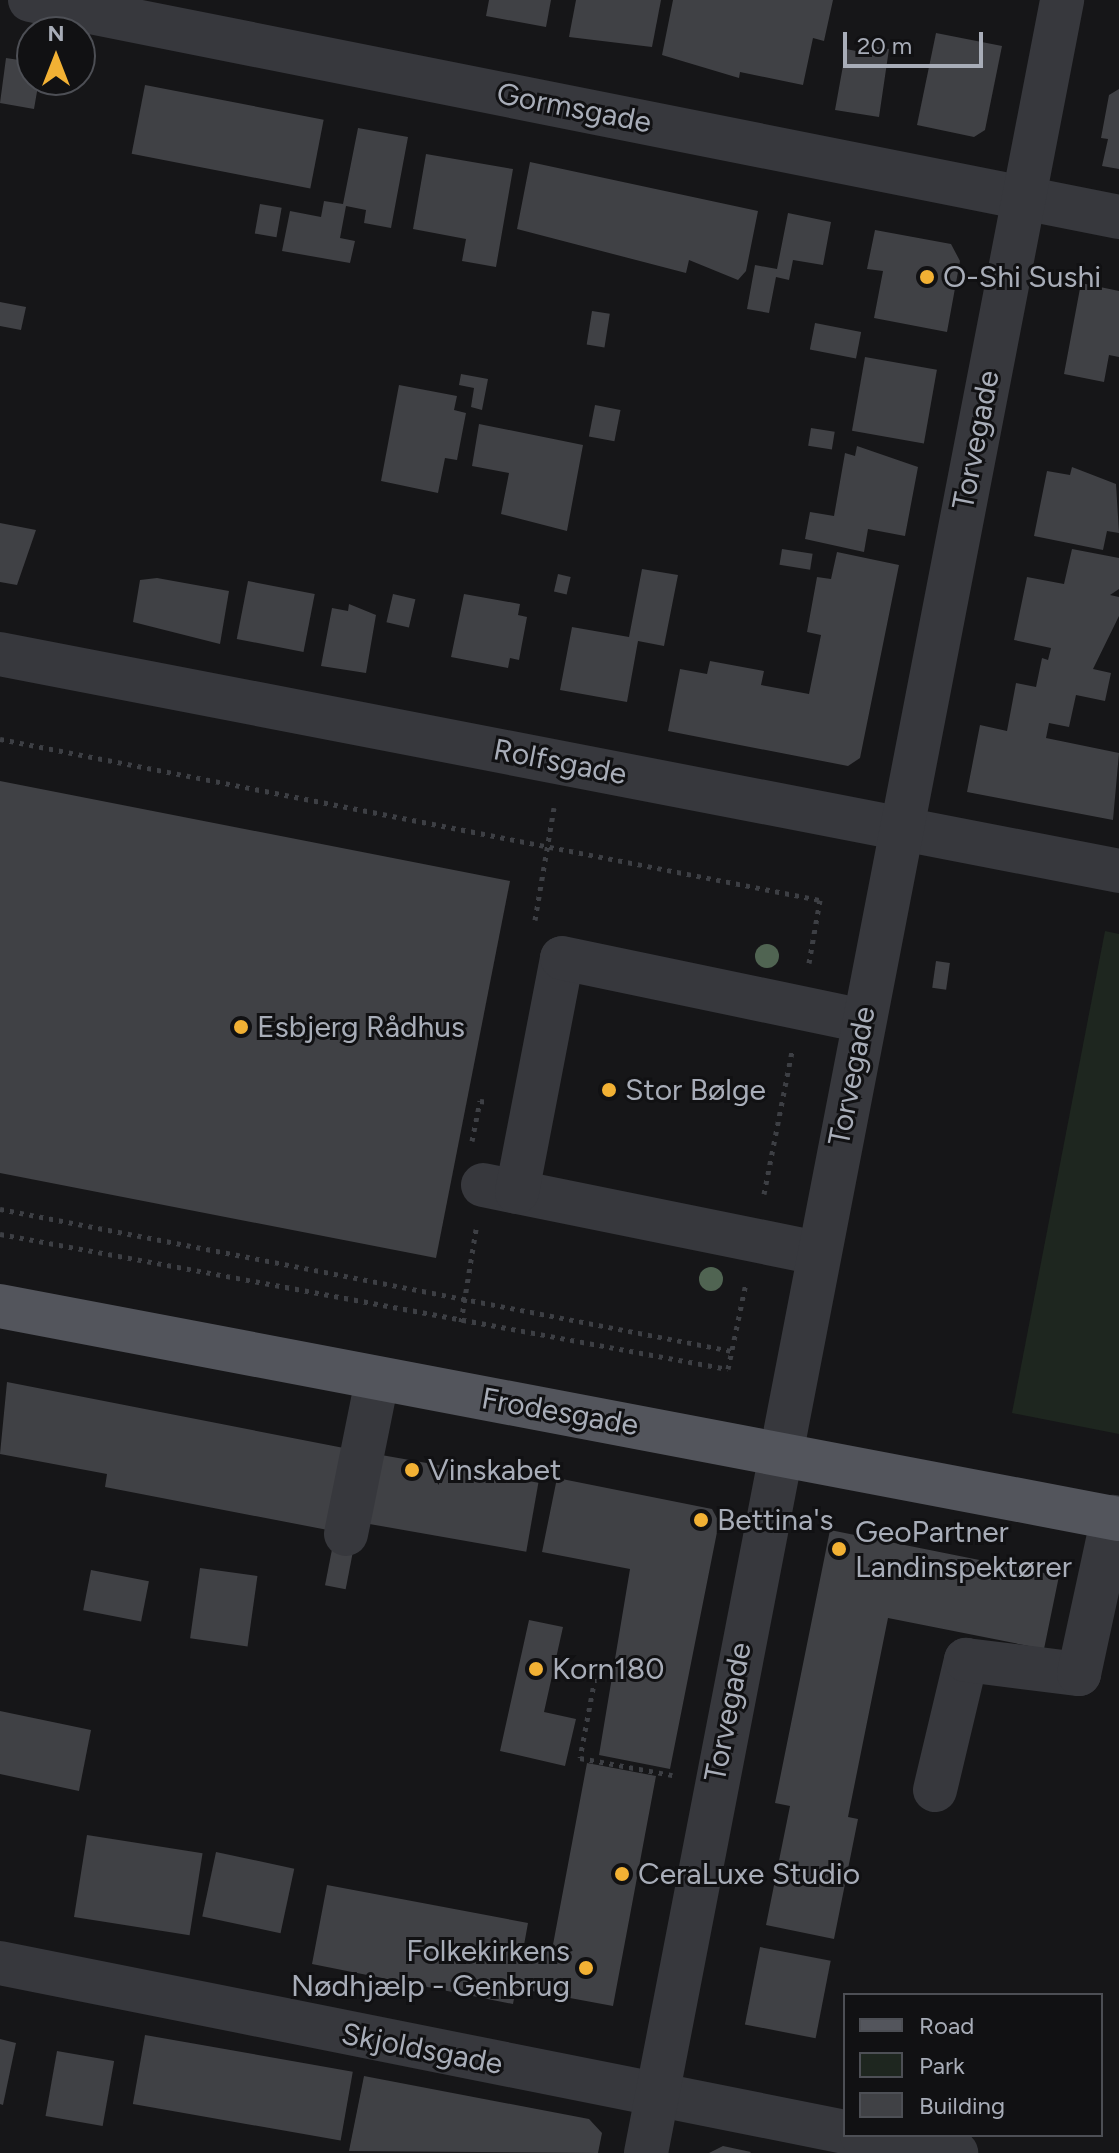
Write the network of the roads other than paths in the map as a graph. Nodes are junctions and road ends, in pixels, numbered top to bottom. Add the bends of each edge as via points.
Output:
1 (30, 0) edge
2 (1062, 0) edge
3 (1024, 198) junction
4 (1119, 217) edge
5 (0, 654) edge
6 (901, 828) junction
7 (1119, 871) edge
8 (863, 1021) junction
9 (816, 1253) junction
10 (0, 1306) edge
11 (377, 1380) junction
12 (777, 1451) junction
13 (1116, 1518) edge
14 (346, 1534) dead end
15 (935, 1790) dead end
16 (0, 1963) edge
17 (656, 2096) junction
18 (843, 2132) edge
19 (872, 2137) edge
20 (646, 2153) edge
21 (956, 2153) edge

1 - 3 street, Gormsgade
2 - 3 street, Torvegade
3 - 4 street, Gormsgade
3 - 6 street, Torvegade
5 - 6 street, Rolfsgade
6 - 7 street, Rolfsgade
6 - 8 street, Torvegade
8 - 9 street, Torvegade
8 - 9 street via 562,958 490,1177
9 - 12 street, Torvegade
10 - 11 main road, Frodesgade
11 - 12 main road, Frodesgade
11 - 14 street
12 - 13 main road, Frodesgade
12 - 17 street, Torvegade
13 - 15 street via 1079,1674 966,1660
16 - 17 street, Skjoldsgade
17 - 18 street, Skjoldsgade
17 - 20 street, Torvegade
19 - 21 street

